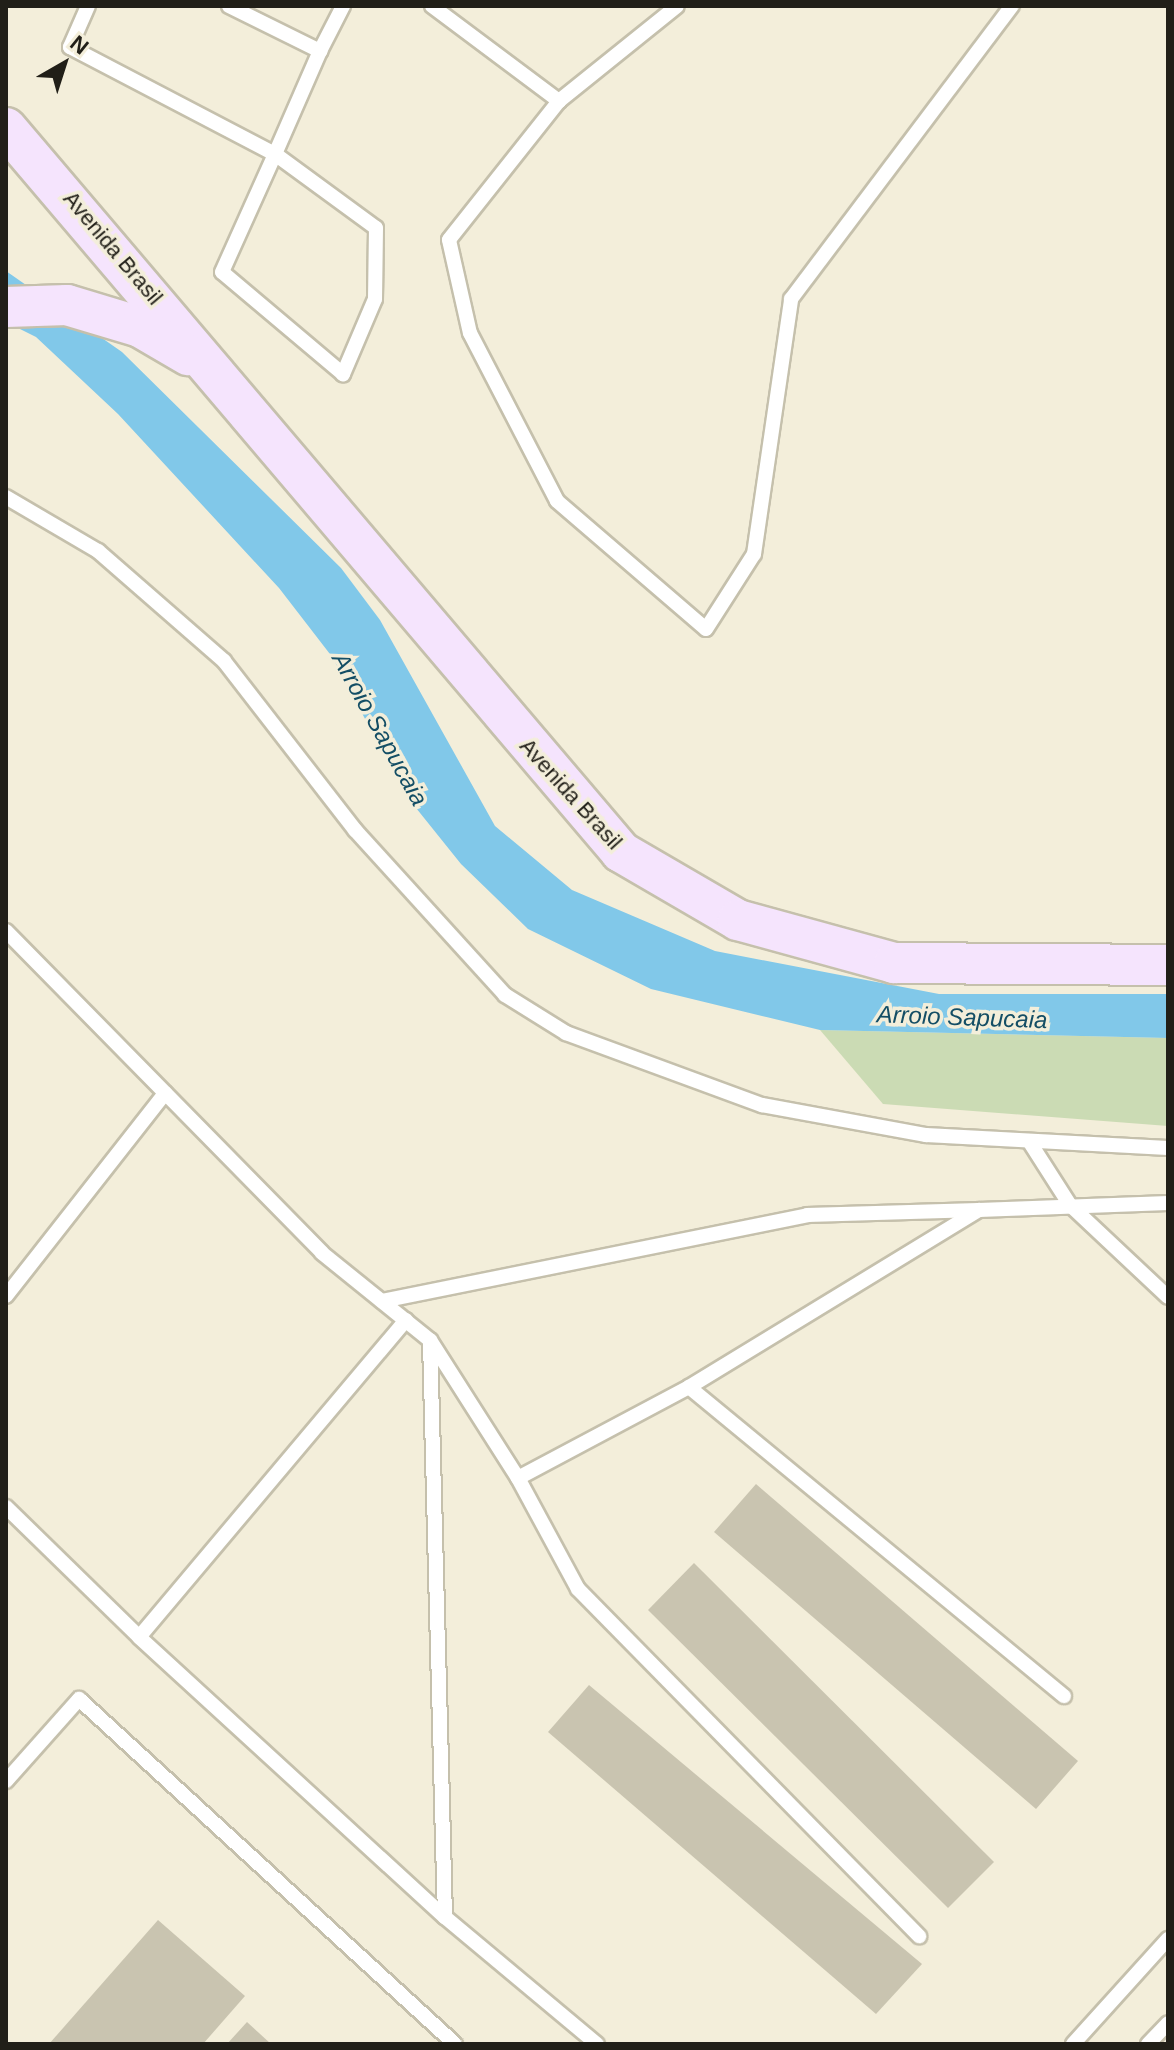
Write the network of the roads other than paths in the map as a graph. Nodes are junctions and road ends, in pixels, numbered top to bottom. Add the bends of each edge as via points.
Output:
1 (88, 6) edge
2 (229, 6) edge
3 (343, 6) edge
4 (432, 6) edge
5 (677, 6) edge
6 (1012, 6) edge
7 (320, 51) junction
8 (559, 101) junction
9 (6, 128) edge
10 (275, 154) junction
11 (6, 307) edge
12 (214, 373) junction
13 (6, 497) edge
14 (6, 931) edge
15 (1168, 965) edge
16 (165, 1093) junction
17 (1029, 1141) junction
18 (1168, 1148) edge
19 (1168, 1203) edge
20 (1070, 1205) junction
21 (979, 1210) junction
22 (6, 1296) edge
23 (1168, 1297) edge
24 (382, 1301) junction
25 (406, 1320) junction
26 (430, 1340) junction
27 (689, 1387) junction
28 (518, 1478) junction
29 (6, 1507) edge
30 (139, 1637) junction
31 (1064, 1696) dead end
32 (6, 1781) edge
33 (445, 1917) junction
34 (919, 1936) dead end
35 (1168, 1939) edge
36 (1168, 2023) edge
37 (455, 2044) edge
38 (597, 2044) edge
39 (1073, 2044) edge
40 (1148, 2044) edge

1 - 10 lane via 70,47
2 - 7 lane
3 - 7 lane
4 - 8 lane
5 - 8 lane
6 - 8 lane via 791,299 754,554 706,629 557,501 470,333 449,240
7 - 10 lane
9 - 12 main road, Avenida Brasil
10 - 10 lane via 376,228 375,299 343,374 222,272
11 - 12 main road, Avenida Brasil via 67,305 140,327
12 - 15 main road, Avenida Brasil via 575,806 621,852 670,883 738,920 894,963
13 - 17 lane via 98,551 224,661 355,830 505,995 541,1018 762,1105 926,1135
14 - 16 lane
16 - 22 lane
16 - 24 lane via 322,1253
17 - 18 lane
17 - 20 lane
19 - 20 lane
20 - 21 lane
20 - 23 lane
21 - 24 lane via 807,1215
21 - 27 lane
24 - 25 lane
25 - 26 lane
25 - 30 lane
26 - 28 lane
26 - 33 lane
27 - 28 lane
27 - 31 lane
28 - 34 lane via 578,1589
29 - 30 lane
30 - 33 lane
32 - 37 lane via 79,1699
33 - 38 lane
35 - 39 lane
36 - 40 lane

